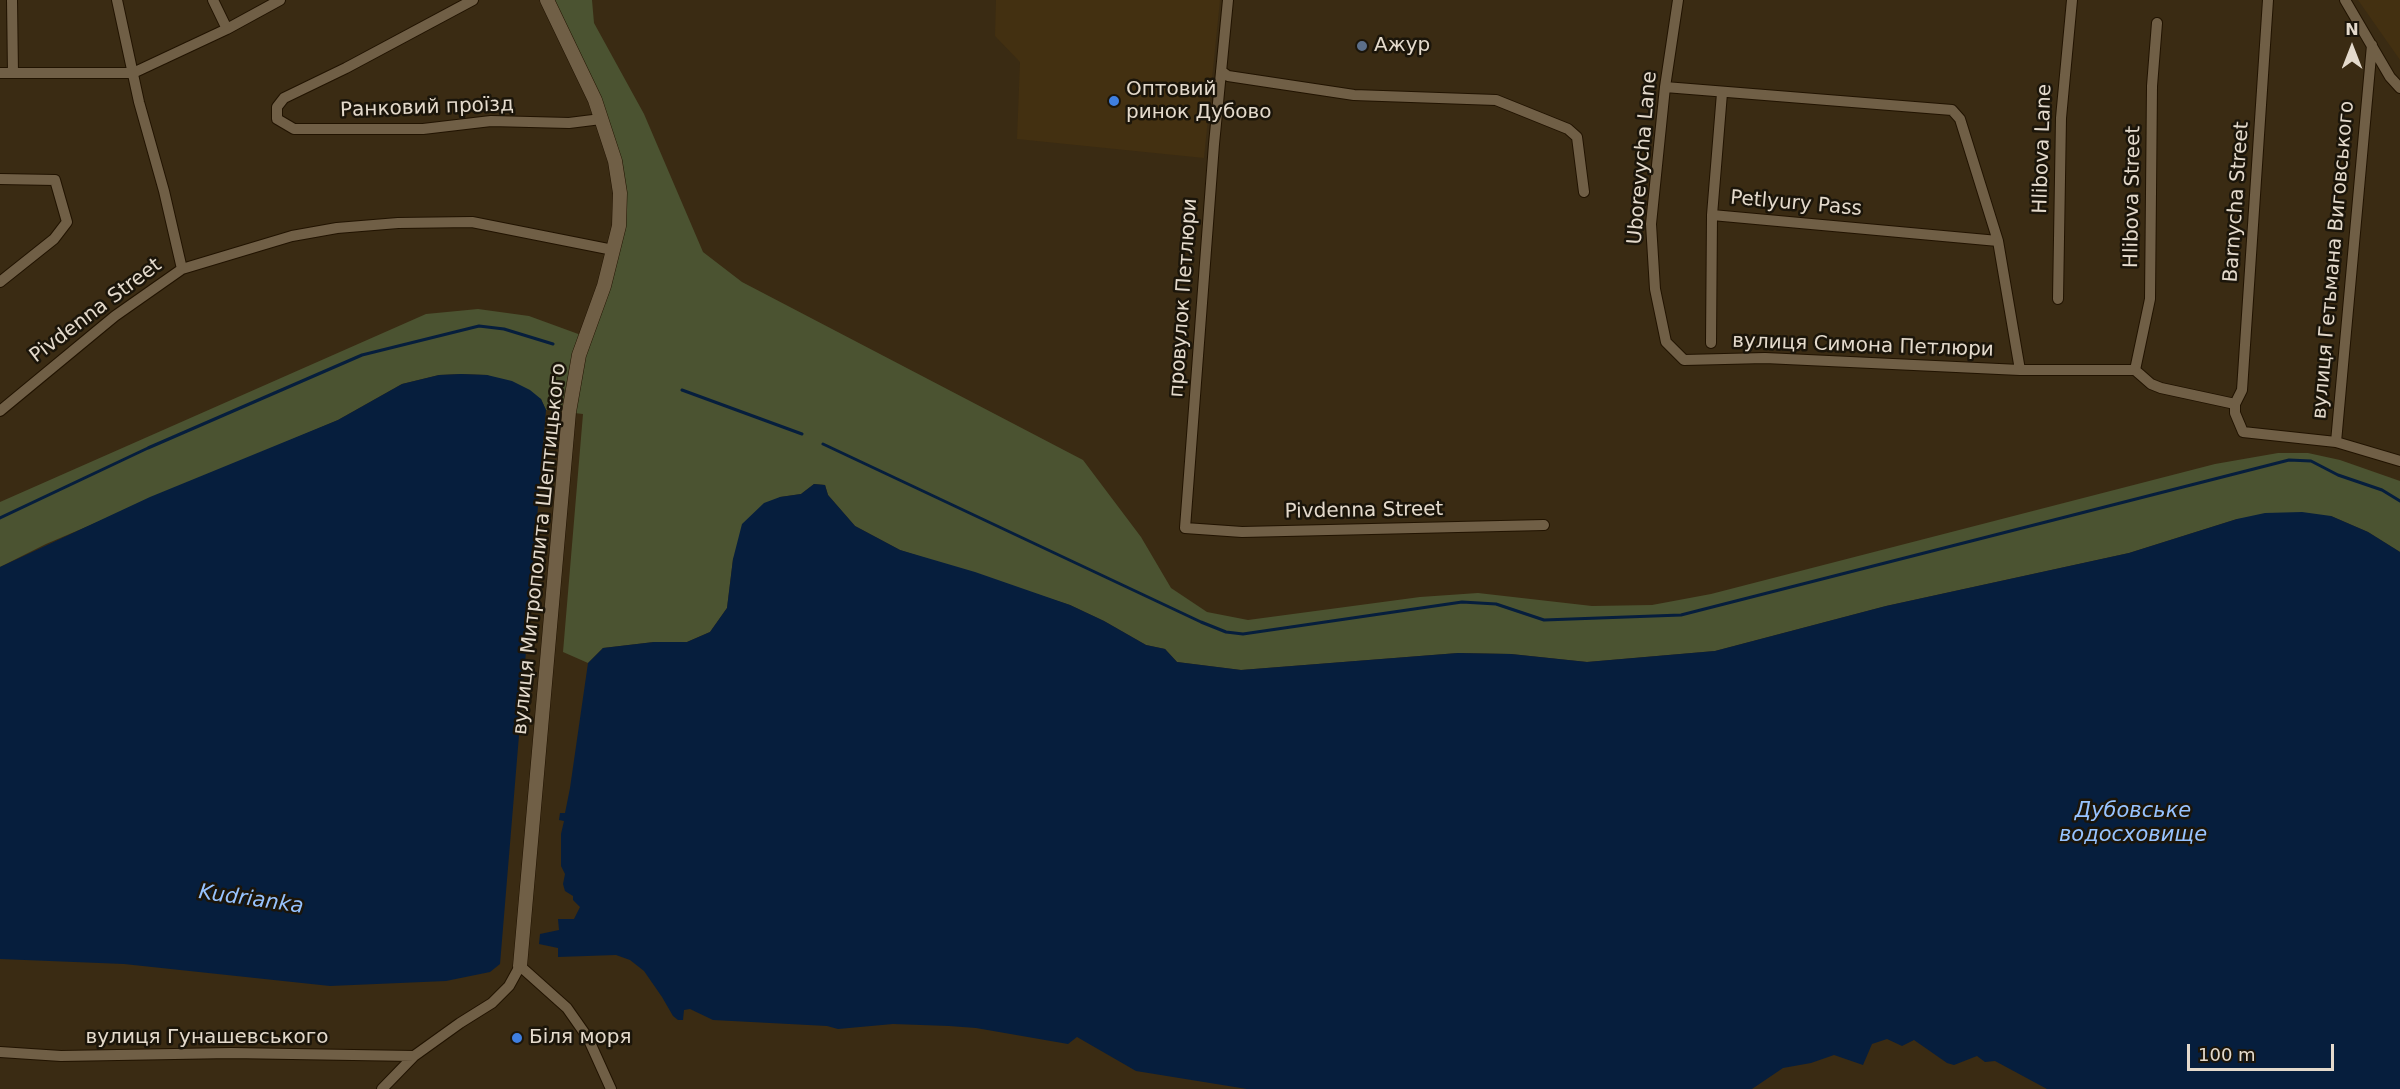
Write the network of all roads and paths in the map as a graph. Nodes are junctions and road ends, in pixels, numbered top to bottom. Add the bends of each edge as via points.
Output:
1 (12, 0) edge
2 (117, 0) edge
3 (213, 0) edge
4 (280, 0) edge
5 (473, 0) edge
6 (547, 0) edge
7 (1228, 0) edge
8 (1678, 0) edge
9 (2072, 0) edge
10 (2268, 0) edge
11 (2345, 0) edge
12 (2157, 23) dead end
13 (227, 29) junction
14 (2372, 45) junction
15 (1221, 71) junction
16 (0, 73) edge
17 (14, 73) junction
18 (133, 73) junction
19 (1665, 87) junction
20 (2400, 88) edge
21 (1722, 93) junction
22 (601, 119) junction
23 (0, 179) edge
24 (1584, 192) dead end
25 (1712, 215) junction
26 (1998, 241) junction
27 (613, 250) junction
28 (182, 269) junction
29 (0, 282) edge
30 (2058, 299) dead end
31 (1711, 343) dead end
32 (1706, 360) joint
33 (2019, 370) junction
34 (2135, 370) junction
35 (2235, 404) junction
36 (0, 411) edge
37 (2336, 442) junction
38 (2400, 461) edge
39 (1544, 525) dead end
40 (1185, 528) joint
41 (520, 966) junction
42 (0, 1053) edge
43 (414, 1056) junction
44 (382, 1089) edge
45 (611, 1089) edge

1 - 17 street
2 - 18 street
3 - 13 street
4 - 13 street
5 - 22 street, Ранковий проїзд via 284,98 277,107 277,119 294,129 423,129 490,121 569,123
6 - 22 street, вулиця Митрополита Шептицького
7 - 15 street, провулок Петлюри
8 - 19 street, Uborevycha Lane
9 - 30 street, Hlibova Lane via 2061,118
10 - 35 street, Barnycha Street via 2242,390
11 - 14 street
12 - 34 street, Hlibova Street via 2152,86 2150,299
13 - 18 street
14 - 20 street
14 - 37 street, вулиця Гетьмана Виговського
15 - 24 street via 1228,76 1354,94 1496,100 1568,129 1577,137
15 - 40 street, провулок Петлюри
16 - 17 street
17 - 18 street
18 - 28 street
19 - 21 street
19 - 32 street, Uborevycha Lane via 1651,224 1655,289 1666,342 1684,360
21 - 25 street, Petlyury Pass
21 - 26 street via 1952,110 1960,119
22 - 27 street, вулиця Митрополита Шептицького via 615,160 620,193 619,226
23 - 29 street via 55,180 67,222 54,239
25 - 26 street, Petlyury Pass
25 - 31 street
26 - 33 street
27 - 28 street, Pivdenna Street via 472,222 398,223 292,236
27 - 41 street, вулиця Митрополита Шептицького via 579,355 568,412
28 - 36 street, Pivdenna Street via 114,316
32 - 33 street, вулиця Симона Петлюри via 1765,358
33 - 34 street, вулиця Симона Петлюри
34 - 35 street via 2161,388
35 - 37 street via 2243,432
37 - 38 street
39 - 40 street, Pivdenna Street via 1242,532
41 - 43 street via 509,986 492,1003
41 - 45 street via 567,1008 588,1038
42 - 43 street, вулиця Гунашевського
43 - 44 street

